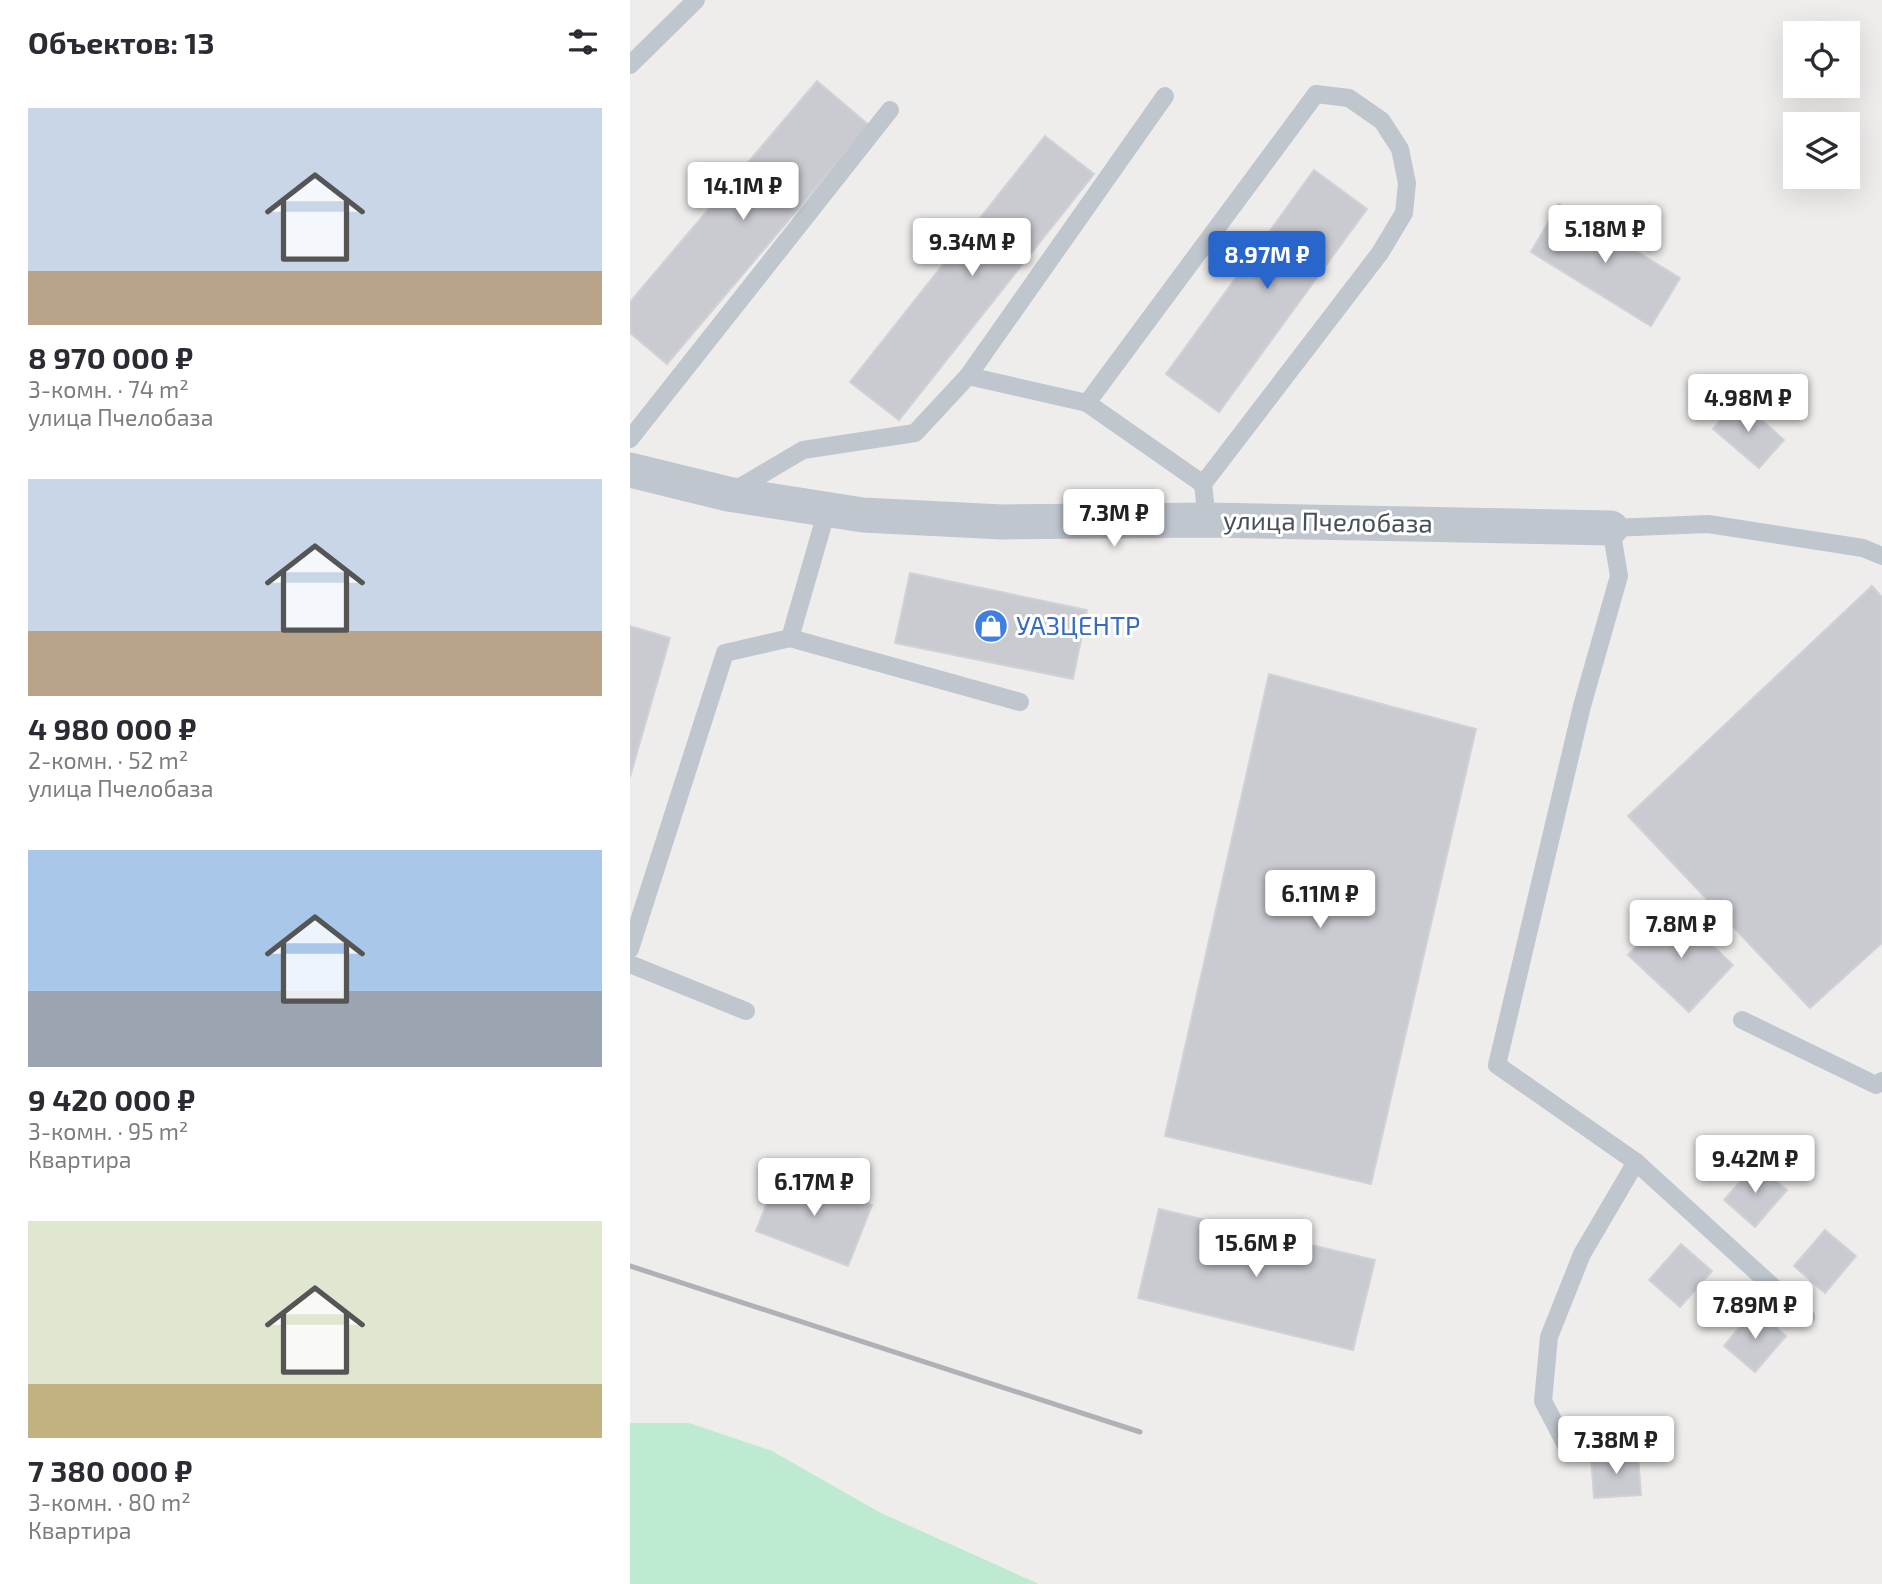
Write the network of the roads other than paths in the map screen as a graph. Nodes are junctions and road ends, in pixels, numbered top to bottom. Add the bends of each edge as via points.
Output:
1 (696, 0) edge
2 (630, 65) edge
3 (1165, 96) dead end
4 (890, 110) dead end
5 (968, 376) junction
6 (1087, 403) junction
7 (630, 439) edge
8 (630, 470) edge
9 (1203, 484) junction
10 (728, 494) junction
11 (827, 510) junction
12 (1207, 520) junction
13 (1611, 528) junction
14 (1882, 556) edge
15 (790, 638) junction
16 (1020, 702) dead end
17 (630, 949) edge
18 (630, 964) edge
19 (746, 1011) dead end
20 (1742, 1020) dead end
21 (1882, 1081) edge
22 (1636, 1162) junction
23 (1806, 1317) dead end
24 (1566, 1445) dead end

1 - 2 lane
3 - 5 lane
4 - 7 lane
5 - 6 lane
5 - 10 lane via 915,433 803,450
6 - 9 lane
6 - 9 lane via 1316,94 1349,98 1382,121 1400,149 1407,183 1404,213 1380,253
8 - 10 street, улица Пчелобаза
9 - 12 lane
10 - 11 street, улица Пчелобаза
11 - 12 street, улица Пчелобаза via 1002,522
11 - 15 lane
12 - 13 street, улица Пчелобаза
13 - 14 lane via 1708,524 1863,548
13 - 22 lane via 1619,576 1582,706 1497,1065
15 - 16 lane
15 - 17 lane via 725,653
18 - 19 lane
20 - 21 lane via 1876,1085
22 - 23 lane
22 - 24 lane via 1582,1254 1549,1337 1543,1401

